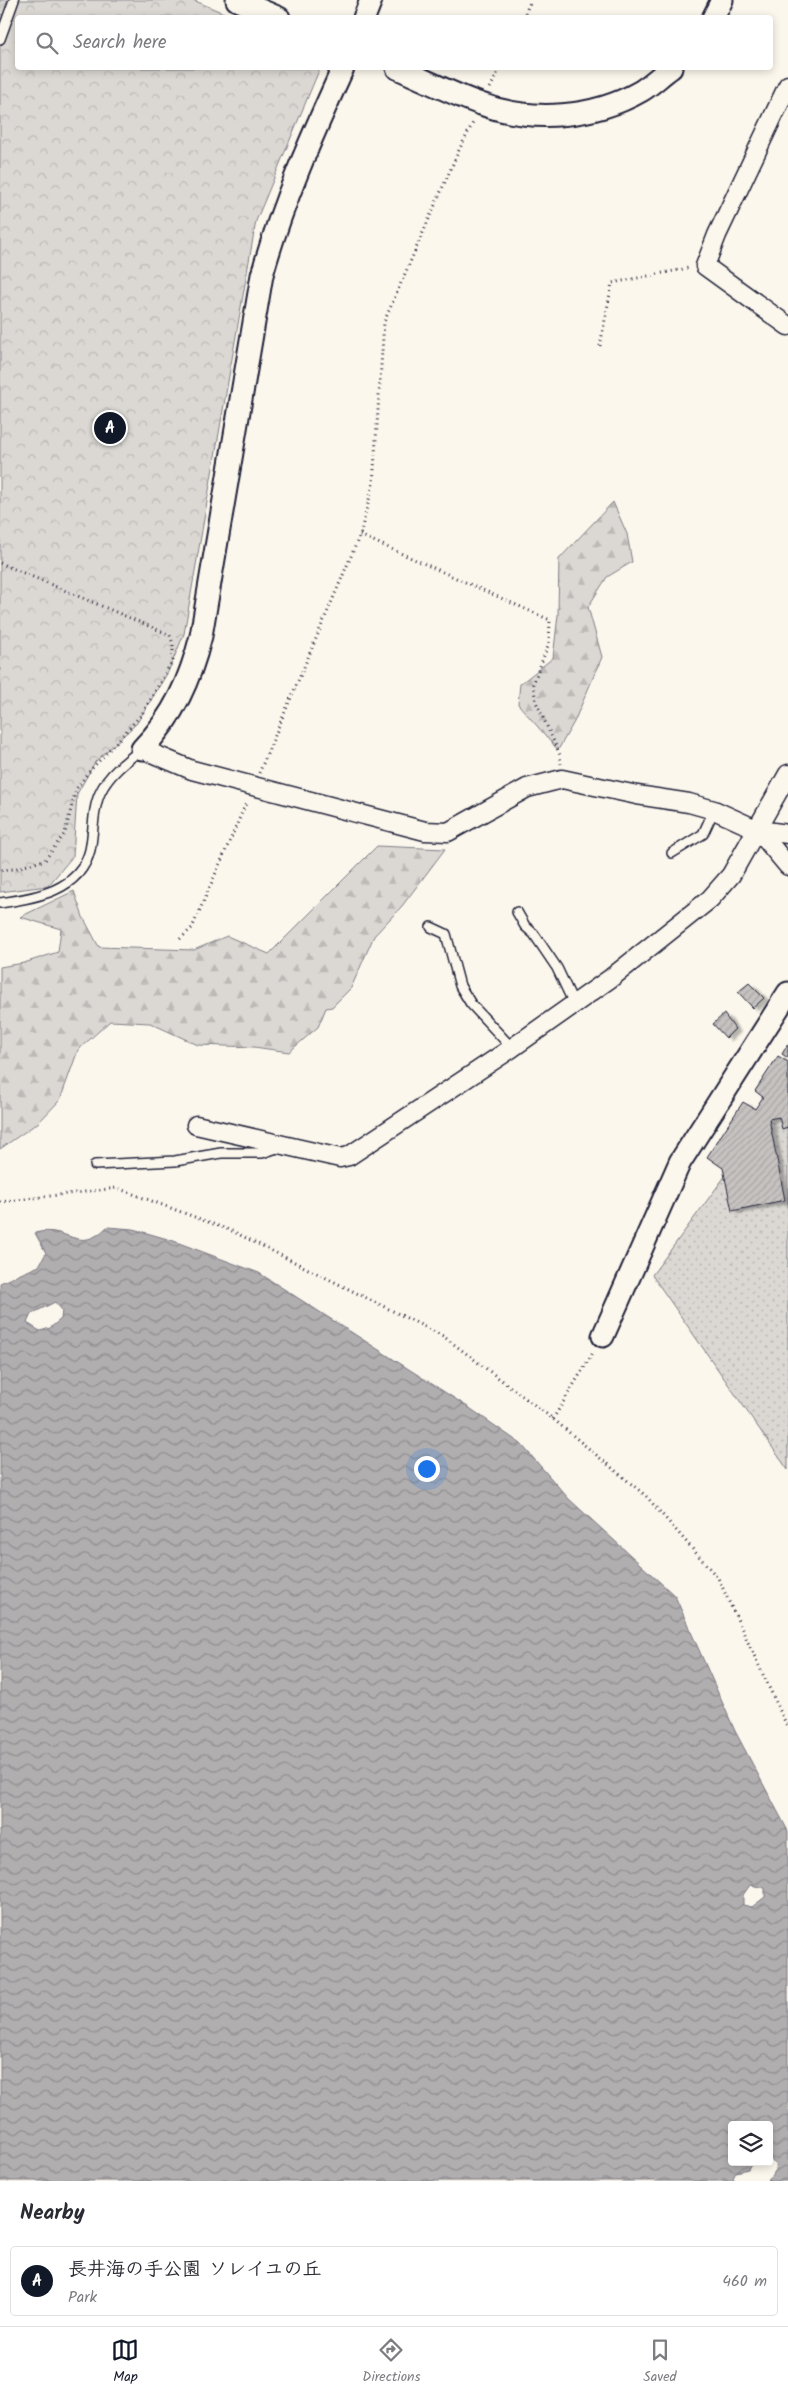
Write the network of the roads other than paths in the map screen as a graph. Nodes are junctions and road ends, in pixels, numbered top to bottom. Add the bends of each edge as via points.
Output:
1 (14, 0) edge
2 (237, 0) edge
3 (371, 0) edge
4 (722, 0) edge
5 (272, 15) edge
6 (365, 15) edge
7 (714, 15) edge
8 (0, 39) edge
9 (341, 70) edge
10 (402, 70) edge
11 (668, 70) edge
12 (788, 85) edge
13 (788, 326) edge
14 (142, 749) junction
15 (788, 774) edge
16 (714, 810) junction
17 (758, 830) junction
18 (788, 834) edge
19 (672, 853) dead end
20 (788, 866) edge
21 (0, 903) edge
22 (517, 912) dead end
23 (431, 927) dead end
24 (788, 993) edge
25 (574, 1004) junction
26 (512, 1048) junction
27 (196, 1125) dead end
28 (285, 1145) junction
29 (95, 1165) dead end
30 (603, 1336) road end

1 - 8 lane
2 - 5 street
3 - 6 street
4 - 7 street
9 - 14 street via 292,182 262,275 201,636 192,672 160,729
10 - 11 street via 518,113 559,115 600,109 641,91
12 - 13 street via 705,266
14 - 16 street via 192,770 425,831 448,832 527,788 562,780
14 - 21 lane via 107,780 99,795 89,852 81,868 52,892
15 - 17 street
16 - 17 street
16 - 19 lane via 702,834
17 - 18 street
17 - 20 street
17 - 25 street via 731,875 710,900
22 - 25 lane via 557,968
23 - 26 lane via 446,934 460,986 471,1004
24 - 30 street via 680,1162
25 - 26 street
26 - 28 street via 349,1156 340,1158
27 - 28 street
28 - 29 lane via 262,1153 221,1153 166,1162

